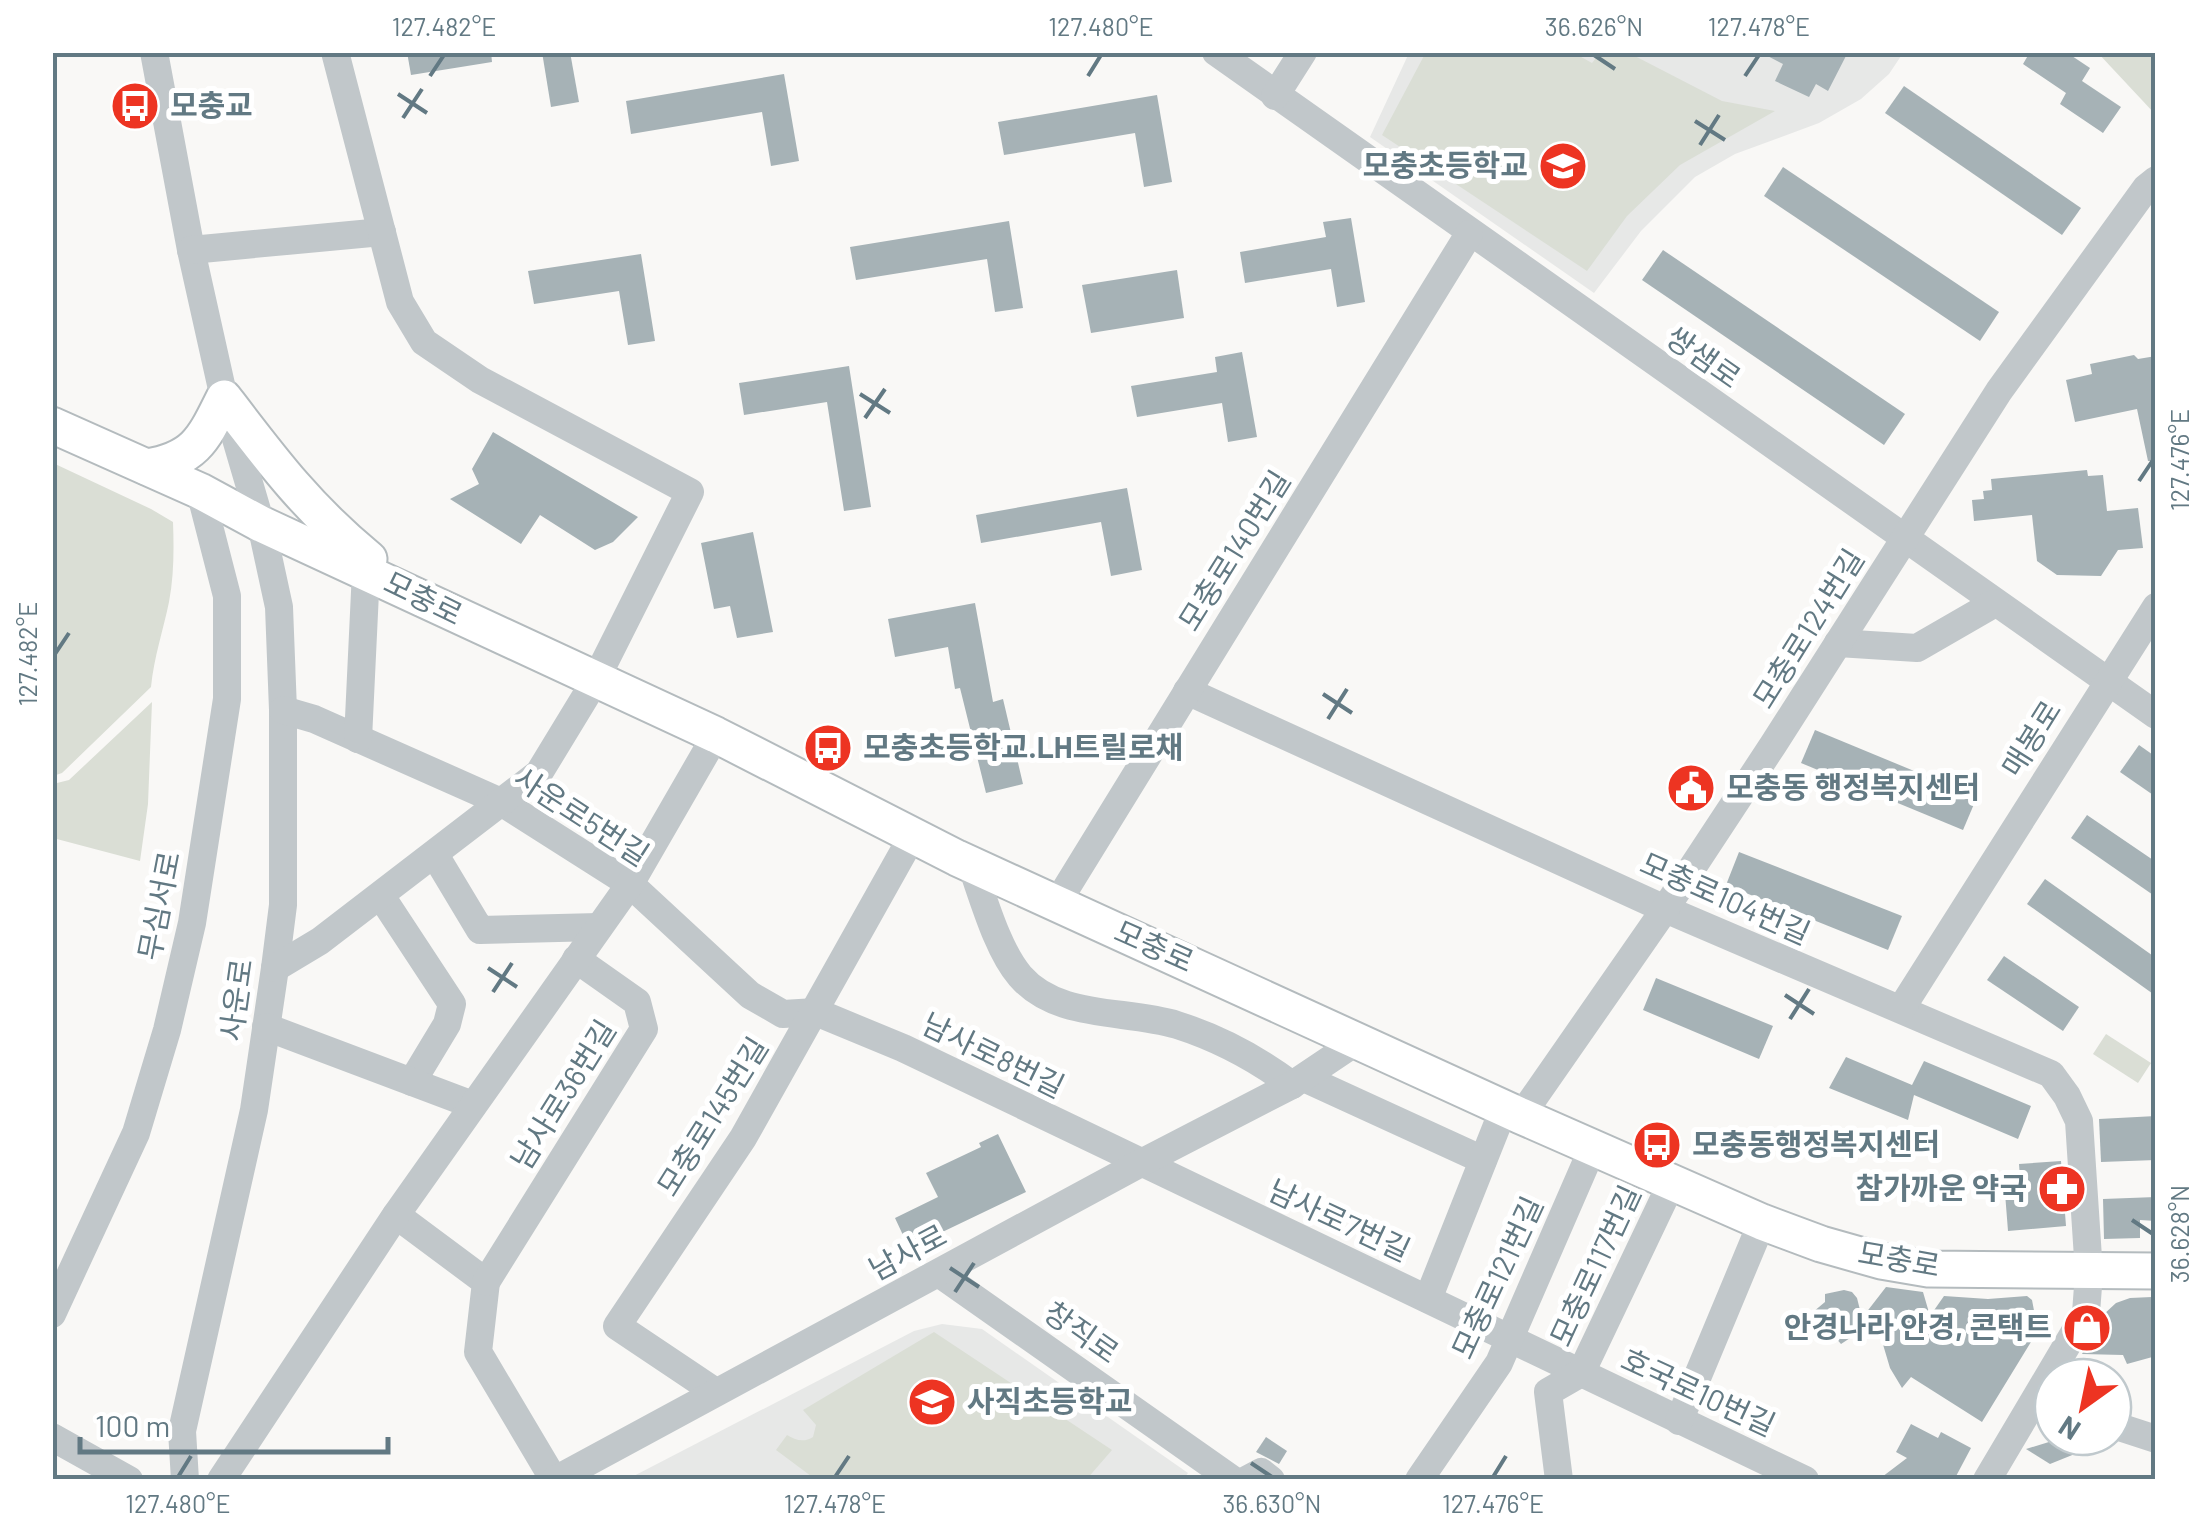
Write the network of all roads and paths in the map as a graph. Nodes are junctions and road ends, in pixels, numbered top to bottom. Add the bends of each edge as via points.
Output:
1 (154, 52) edge
2 (336, 52) edge
3 (1216, 52) edge
4 (1303, 52) edge
5 (1275, 96) junction
6 (2156, 180) edge
7 (382, 232) junction
8 (1469, 234) junction
9 (191, 250) junction
10 (224, 398) junction
11 (52, 425) edge
12 (147, 467) junction
13 (195, 489) junction
14 (260, 524) junction
15 (1904, 538) junction
16 (366, 571) junction
17 (412, 593) junction
18 (1996, 603) junction
19 (2156, 607) edge
20 (1838, 643) junction
21 (595, 681) junction
22 (2107, 681) junction
23 (1187, 692) junction
24 (284, 710) junction
25 (2156, 715) edge
26 (716, 735) junction
27 (358, 739) junction
28 (501, 802) junction
29 (913, 836) junction
30 (436, 855) junction
31 (971, 864) junction
32 (630, 884) junction
33 (380, 896) junction
34 (1057, 903) junction
35 (1665, 909) junction
36 (599, 927) junction
37 (576, 959) junction
38 (275, 968) junction
39 (1901, 1009) junction
40 (816, 1012) junction
41 (266, 1027) junction
42 (1359, 1040) junction
43 (412, 1082) junction
44 (1298, 1082) junction
45 (473, 1105) junction
46 (1512, 1112) junction
47 (1593, 1148) junction
48 (1483, 1160) junction
49 (1141, 1163) junction
50 (1672, 1182) junction
51 (396, 1214) junction
52 (1762, 1222) junction
53 (2089, 1272) junction
54 (2156, 1272) edge
55 (940, 1274) junction
56 (486, 1282) junction
57 (1428, 1298) junction
58 (52, 1314) edge
59 (1510, 1337) junction
60 (2065, 1357) edge
61 (1582, 1373) junction
62 (714, 1392) junction
63 (2033, 1417) edge
64 (1679, 1420) junction
65 (52, 1437) edge
66 (129, 1480) edge
67 (185, 1480) edge
68 (221, 1480) edge
69 (554, 1480) edge
70 (1234, 1480) edge
71 (1246, 1480) edge
72 (1272, 1480) edge
73 (1420, 1480) edge
74 (1559, 1480) edge
75 (1805, 1480) edge
76 (1987, 1480) edge

1 - 9 street
2 - 7 street
3 - 5 street, 쌍샘로
4 - 5 street
5 - 8 street, 쌍샘로
6 - 15 street, 모충로124번길 via 1998,391
7 - 9 street
7 - 21 street via 400,302 424,342 480,380 690,492
8 - 15 street, 쌍샘로
8 - 23 street, 모충로140번길
9 - 10 street
10 - 12 main road via 196,447 174,462
10 - 14 street
10 - 17 main road via 310,508
11 - 12 main road, 모충로
12 - 13 main road, 모충로
13 - 14 main road, 모충로
13 - 58 street, 무심서로 via 227,596 227,699 192,923 136,1133
14 - 16 main road, 모충로
14 - 24 street, 사운로 via 279,607
15 - 18 street, 쌍샘로
15 - 20 street, 모충로124번길
16 - 17 main road, 모충로
16 - 27 street
17 - 21 main road, 모충로
18 - 20 street via 1917,648
18 - 22 street, 쌍샘로
19 - 22 street, 매봉로
20 - 35 street, 모충로124번길
21 - 26 main road, 모충로
21 - 28 street via 538,773
22 - 25 street, 쌍샘로
22 - 39 street, 매봉로
23 - 34 street, 모충로140번길
23 - 35 street, 모충로104번길
24 - 27 street, 사운로5번길
24 - 38 street, 사운로 via 283,905
26 - 29 main road, 모충로
26 - 32 street
27 - 28 street, 사운로5번길
28 - 30 street
28 - 32 street, 사운로5번길
29 - 31 main road, 모충로
29 - 40 street, 모충로145번길
30 - 33 street
30 - 36 street via 480,930
31 - 34 main road, 모충로
31 - 44 street via 1016,973 1032,989 1072,1007 1214,1038
32 - 36 street
32 - 40 street, 사운로5번길 via 750,995 783,1014
33 - 38 street
33 - 43 street via 452,1004 448,1024
34 - 42 main road, 모충로
35 - 39 street, 모충로104번길
35 - 46 street, 모충로124번길
36 - 37 street
37 - 45 street
37 - 56 street, 남사로36번길 via 637,1002 644,1029
38 - 41 street, 사운로
39 - 53 street, 모충로104번길 via 2050,1074 2068,1096 2080,1121
40 - 49 street, 남사로8번길
40 - 62 street, 모충로145번길 via 743,1138 618,1326
41 - 43 street
41 - 67 street, 사운로 via 254,1110 182,1432
42 - 44 street, 남사로
42 - 46 main road, 모충로
43 - 45 street
44 - 48 street
44 - 49 street, 남사로
45 - 51 street
46 - 47 main road, 모충로
46 - 48 street, 모충로124번길
47 - 50 main road, 모충로
47 - 59 street, 모충로121번길
48 - 57 street, 모충로124번길
49 - 55 street, 남사로
49 - 57 street, 남사로7번길
50 - 52 main road, 모충로
50 - 61 street, 모충로117번길
51 - 56 street
51 - 68 street
52 - 53 main road, 모충로 via 1880,1261 1928,1269
52 - 64 street
53 - 54 main road, 모충로
53 - 60 street, 모충로104번길 via 2086,1313
55 - 62 street, 남사로
55 - 70 street, 창직로
56 - 69 street via 478,1352
57 - 59 street, 남사로7번길
59 - 61 street, 호국로10번길
59 - 73 street, 모충로121번길
61 - 64 street, 호국로10번길
61 - 74 street, 모충로117번길 via 1548,1392
62 - 69 street, 남사로
63 - 76 street, 모충로104번길
64 - 75 street, 호국로10번길
65 - 66 street
71 - 72 street via 1260,1472

